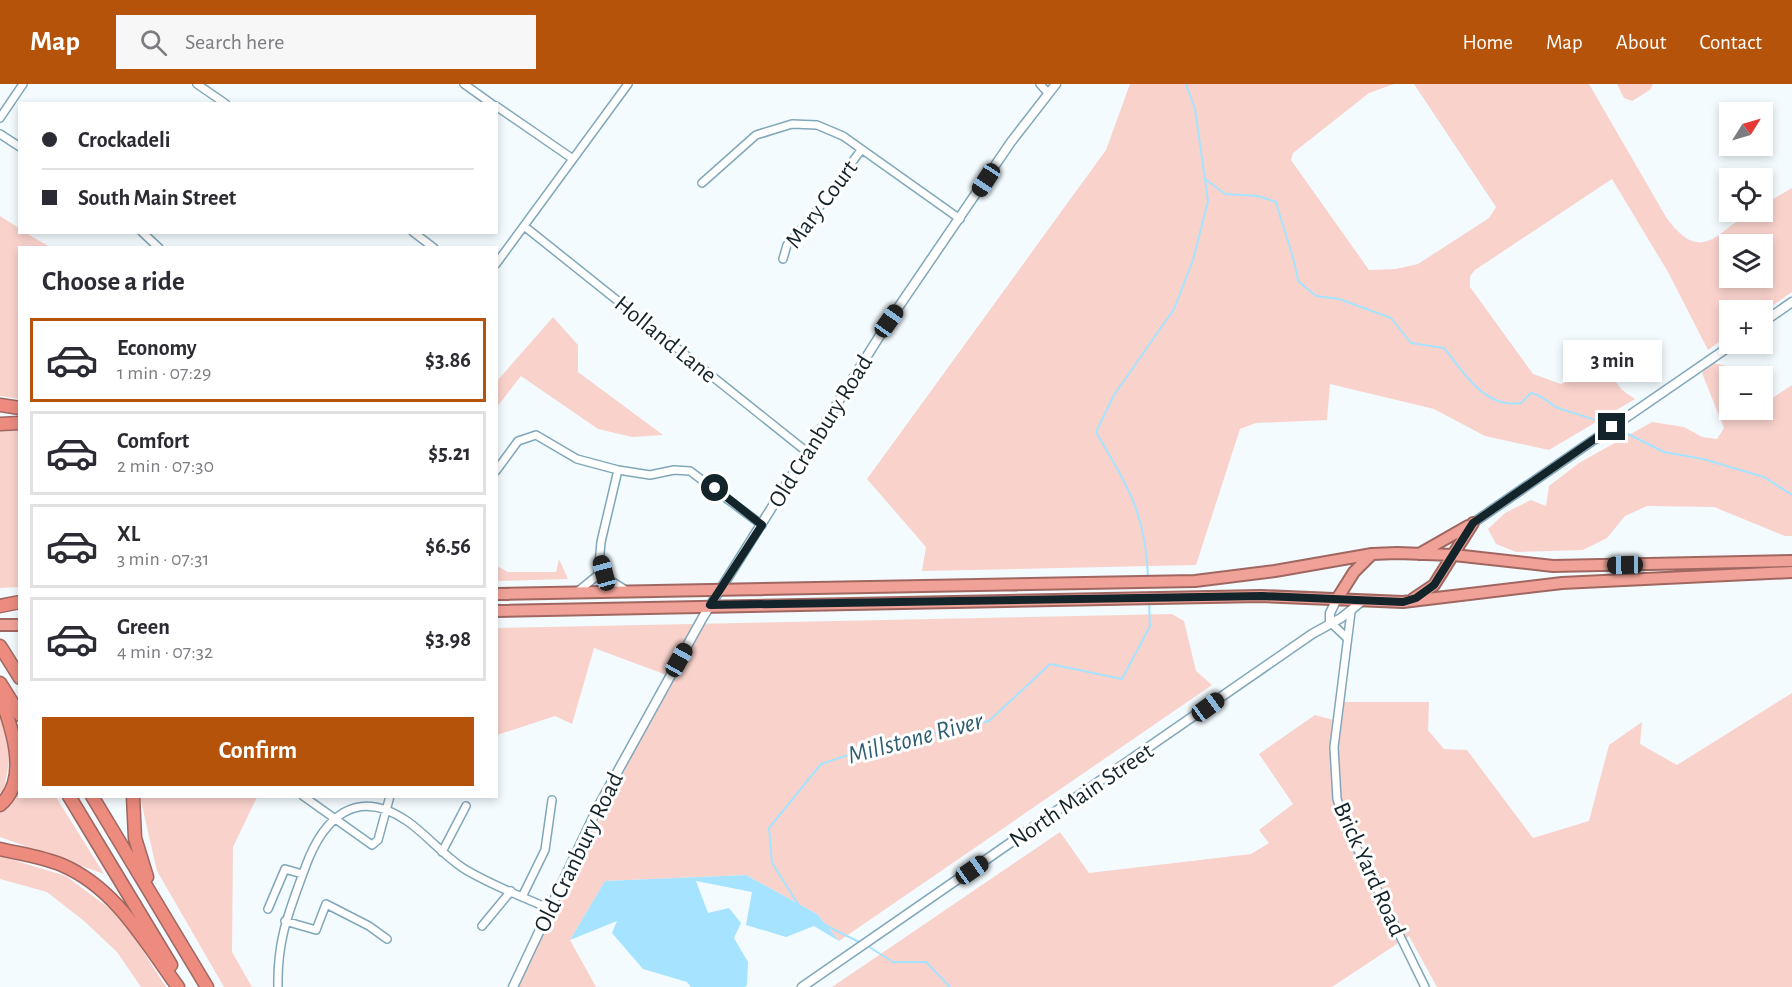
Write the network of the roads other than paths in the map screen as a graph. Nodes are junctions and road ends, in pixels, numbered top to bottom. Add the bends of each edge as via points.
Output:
1 (23, 84) edge
2 (197, 84) edge
3 (464, 84) edge
4 (628, 84) edge
5 (1040, 84) edge
6 (1056, 84) edge
7 (1048, 93) junction
8 (223, 102) edge
9 (489, 102) edge
10 (498, 107) edge
11 (0, 118) edge
12 (0, 134) edge
13 (18, 146) edge
14 (861, 150) junction
15 (573, 159) junction
16 (702, 183) dead end
17 (960, 219) junction
18 (524, 226) junction
19 (144, 234) edge
20 (416, 234) edge
21 (157, 246) edge
22 (431, 246) edge
23 (783, 259) dead end
24 (498, 261) edge
25 (1792, 302) edge
26 (1773, 315) edge
27 (1719, 354) edge
28 (0, 405) edge
29 (18, 408) edge
30 (18, 423) edge
31 (0, 424) edge
32 (807, 452) junction
33 (498, 468) edge
34 (618, 470) junction
35 (1473, 523) junction
36 (762, 525) junction
37 (1465, 534) junction
38 (1372, 554) junction
39 (1423, 554) junction
40 (1454, 555) junction
41 (1482, 559) junction
42 (601, 561) junction
43 (1792, 561) edge
44 (1792, 572) edge
45 (1347, 582) junction
46 (1434, 585) junction
47 (722, 588) junction
48 (628, 591) junction
49 (577, 592) junction
50 (498, 594) edge
51 (1337, 599) junction
52 (18, 602) edge
53 (1361, 602) junction
54 (1403, 602) junction
55 (710, 605) junction
56 (0, 607) edge
57 (18, 607) edge
58 (498, 611) edge
59 (1351, 612) junction
60 (1330, 622) junction
61 (0, 625) edge
62 (18, 625) edge
63 (1347, 638) junction
64 (1, 648) edge
65 (18, 675) edge
66 (0, 683) edge
67 (0, 694) edge
68 (18, 712) edge
69 (70, 798) edge
70 (93, 798) edge
71 (133, 798) edge
72 (306, 798) edge
73 (390, 798) edge
74 (552, 800) dead end
75 (0, 805) edge
76 (466, 806) dead end
77 (387, 810) junction
78 (336, 818) junction
79 (0, 849) edge
80 (442, 852) junction
81 (302, 874) junction
82 (511, 891) junction
83 (152, 895) junction
84 (522, 897) junction
85 (268, 909) dead end
86 (550, 909) junction
87 (285, 921) junction
88 (482, 926) dead end
89 (387, 939) dead end
90 (178, 987) edge
91 (184, 987) edge
92 (207, 987) edge
93 (278, 987) edge
94 (513, 987) edge
95 (802, 987) edge
96 (1425, 987) edge

1 - 11 street
2 - 8 street
3 - 9 street
4 - 15 street
5 - 7 street
6 - 7 street, Old Cranbury Road
7 - 17 street, Old Cranbury Road
10 - 15 street
12 - 13 street
14 - 16 street via 817,125 792,124 756,135
14 - 17 street
14 - 23 street, Mary Court via 812,217 786,244
15 - 18 street
17 - 32 street, Old Cranbury Road via 889,321
18 - 24 street
18 - 32 street, Holland Lane
19 - 21 street
20 - 22 street
25 - 26 street
27 - 35 street
28 - 29 highway
30 - 31 highway
32 - 36 street, Old Cranbury Road
33 - 34 street via 518,441 536,435 577,459
34 - 36 street via 650,475 690,471
34 - 42 street via 601,542
35 - 37 highway
35 - 39 highway
36 - 47 street, Old Cranbury Road
37 - 40 highway
37 - 41 highway via 1467,546
38 - 39 highway
38 - 45 highway
38 - 47 highway via 1228,578 1158,583
39 - 40 highway
39 - 46 highway via 1438,570
40 - 41 highway
40 - 46 highway
41 - 43 highway via 1553,566
42 - 48 street via 608,579
42 - 49 street via 598,575
44 - 54 highway via 1562,583
45 - 51 highway
45 - 53 highway via 1352,595
46 - 54 highway
47 - 48 highway
47 - 55 street, Old Cranbury Road
48 - 49 highway
49 - 50 highway
51 - 53 highway
51 - 55 highway via 1262,596
51 - 60 street
52 - 56 highway
53 - 54 highway
53 - 59 street, North Main Street
55 - 58 highway
55 - 86 street, Old Cranbury Road via 598,807
56 - 57 highway
59 - 60 street, North Main Street
59 - 63 street, Brick Yard Road
60 - 63 street
60 - 95 street, North Main Street
61 - 62 highway
63 - 96 street, Brick Yard Road via 1334,747 1337,799 1349,832
64 - 65 highway
66 - 68 highway
67 - 75 highway via 16,752 14,780
69 - 91 highway
70 - 83 highway
71 - 83 highway via 135,838
72 - 78 street
73 - 77 street
74 - 84 street via 545,850
76 - 80 street
77 - 78 street via 366,804
77 - 78 street via 378,840 372,844
77 - 80 street via 416,828
78 - 81 street via 310,852
79 - 90 highway via 44,858 93,883 120,908
80 - 82 street via 478,876
81 - 85 street via 285,869
81 - 87 street
82 - 84 street
82 - 88 street
83 - 92 highway
84 - 86 street
86 - 94 street, Old Cranbury Road
87 - 89 street via 316,930 326,904
87 - 93 street via 279,947

